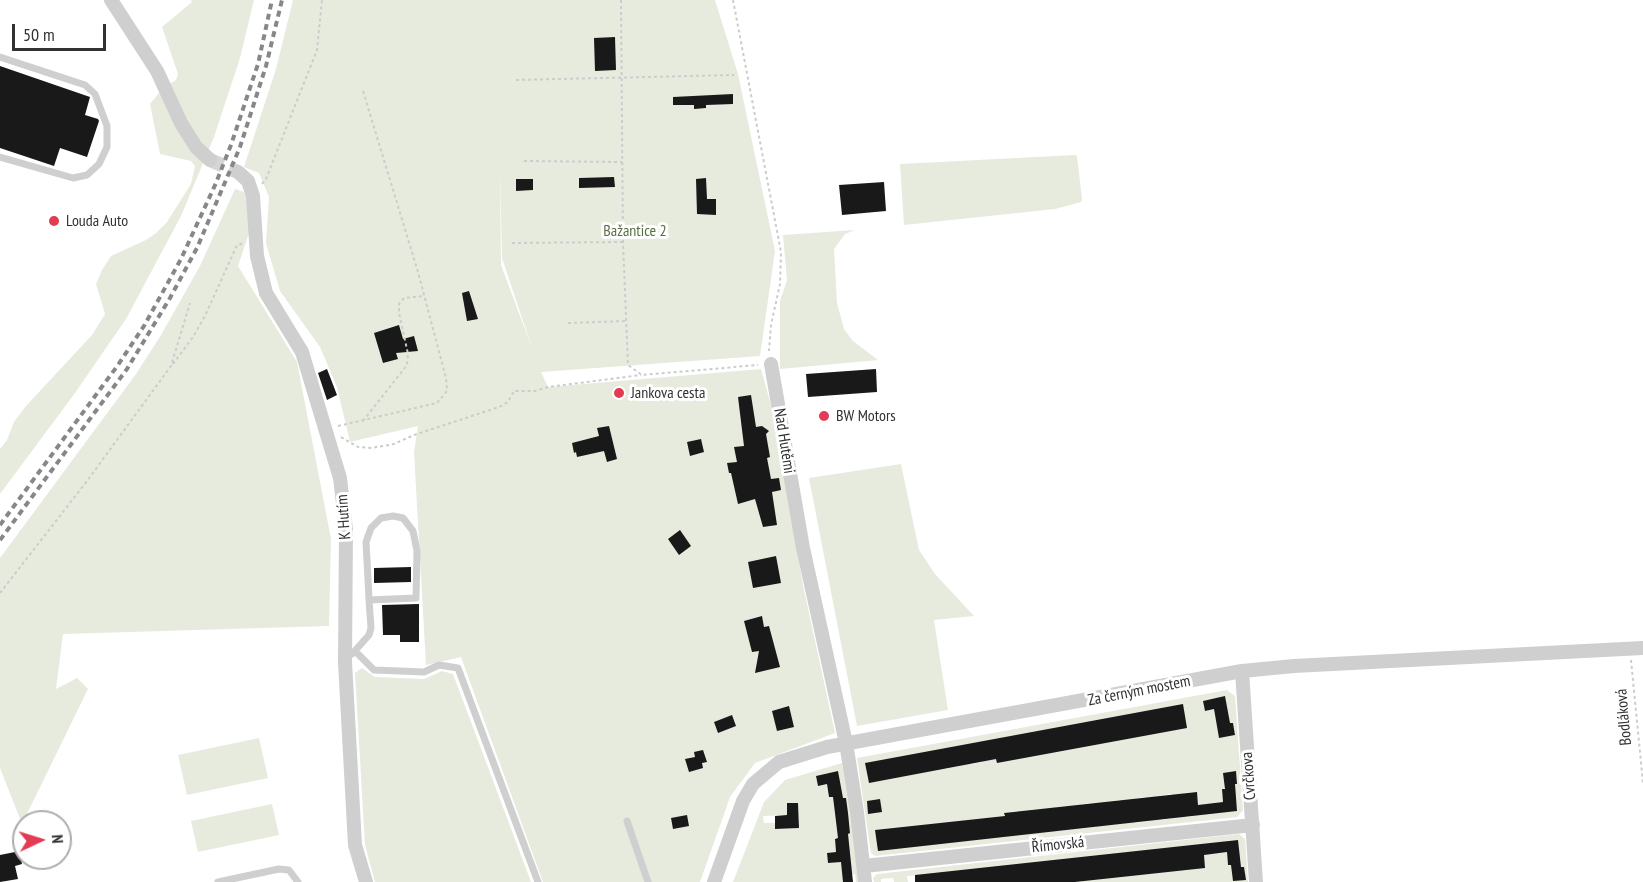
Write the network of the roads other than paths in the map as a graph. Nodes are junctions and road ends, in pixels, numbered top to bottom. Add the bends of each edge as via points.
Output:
1 (111, 0) edge
2 (0, 57) edge
3 (0, 157) edge
4 (210, 160) tunnel mouth
5 (238, 172) tunnel mouth
6 (771, 364) road end
7 (369, 600) junction
8 (1637, 648) edge
9 (355, 651) junction
10 (345, 662) junction
11 (1242, 671) junction
12 (846, 743) junction
13 (627, 821) dead end
14 (1252, 825) junction
15 (864, 866) junction
16 (226, 881) edge
17 (218, 882) edge
18 (298, 882) edge
19 (366, 882) edge
20 (538, 882) edge
21 (648, 882) edge
22 (714, 882) edge
23 (865, 882) edge
24 (1256, 882) edge

1 - 4 street via 157,71 181,123
2 - 3 lane via 85,85 95,94 107,126 106,147 99,164 87,176 73,178
5 - 10 street, K Hutím via 248,181 253,196 257,256 267,292 302,352 340,478 346,529
6 - 12 street, Nad Hutěmi via 803,548
7 - 7 lane via 366,542 371,528 381,518 404,518 413,531 417,551 416,598
7 - 9 lane via 369,636
8 - 11 street, Za černým mostem
9 - 10 lane
9 - 20 lane via 374,670 423,672 439,665 458,668
10 - 19 street, K Hutím via 355,845
11 - 12 street, Za černým mostem
11 - 14 street, Cvrčkova
12 - 15 street, Nad Hutěmi
12 - 22 street, Za černým mostem via 779,762 753,784 743,801
13 - 21 lane
14 - 15 street, Římovská
14 - 24 street, Cvrčkova
15 - 23 street, Nad Hutěmi
16 - 17 lane
16 - 18 lane via 279,869 289,870

